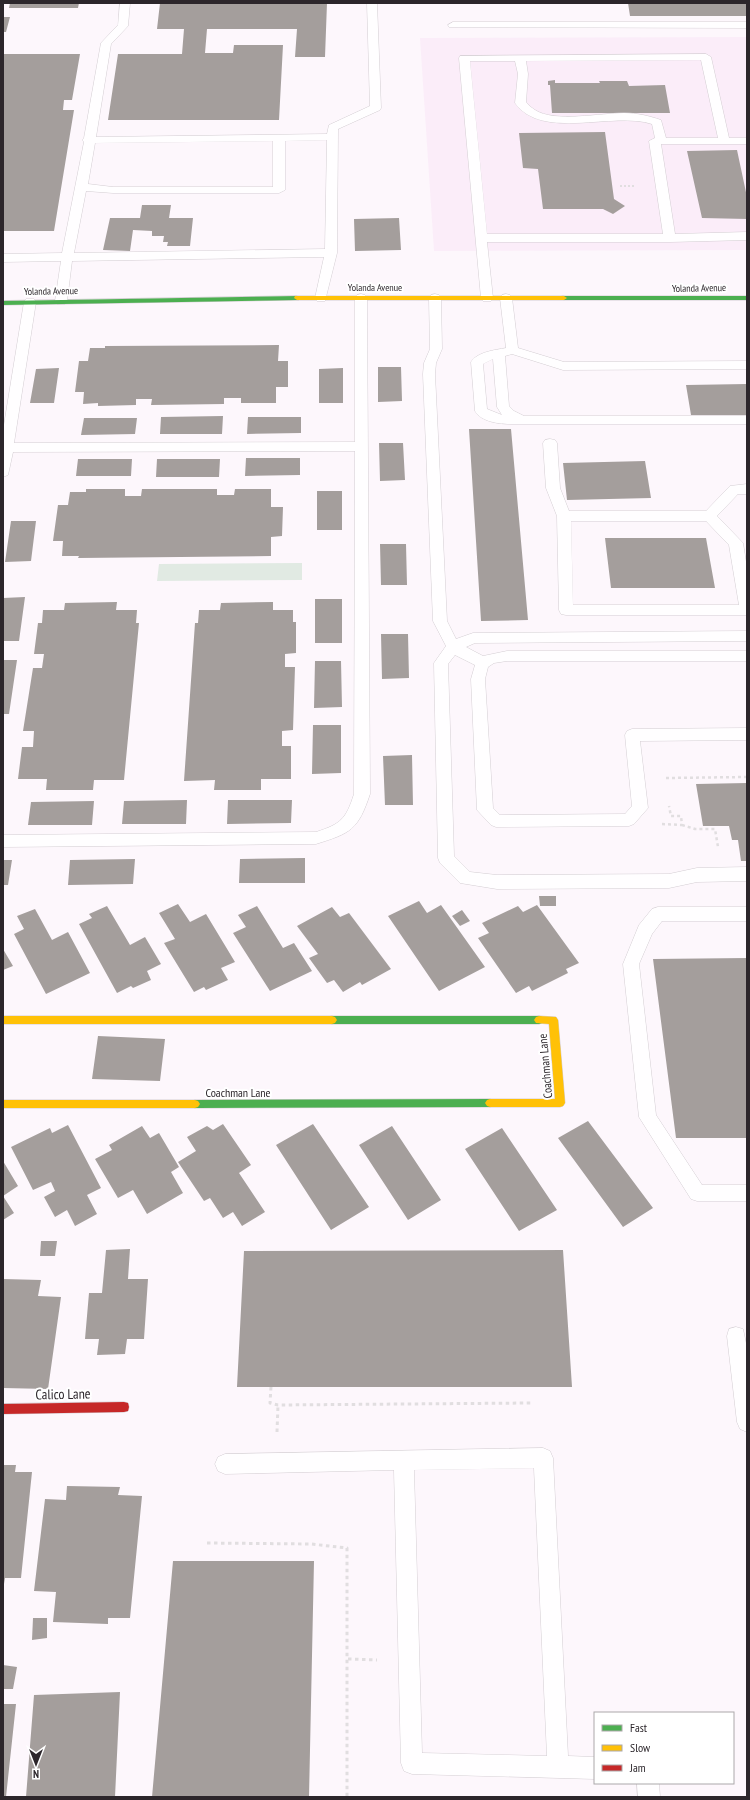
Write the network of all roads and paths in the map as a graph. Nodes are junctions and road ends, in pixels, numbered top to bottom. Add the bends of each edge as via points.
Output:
1 (125, 3) edge
2 (372, 3) edge
3 (453, 25) dead end
4 (747, 25) edge
5 (520, 58) junction
6 (333, 137) junction
7 (279, 138) junction
8 (88, 140) junction
9 (661, 141) junction
10 (724, 141) junction
11 (746, 145) edge
12 (81, 187) junction
13 (747, 236) edge
14 (481, 238) junction
15 (670, 238) junction
16 (331, 253) junction
17 (67, 256) junction
18 (3, 258) edge
19 (321, 298) junction
20 (361, 298) junction
21 (435, 298) junction
22 (487, 298) junction
23 (506, 298) junction
24 (747, 298) edge
25 (30, 302) junction
26 (61, 302) junction
27 (3, 303) edge
28 (512, 350) junction
29 (499, 354) junction
30 (747, 365) edge
31 (523, 420) junction
32 (747, 420) edge
33 (550, 443) dead end
34 (361, 446) junction
35 (5, 448) edge
36 (3, 472) edge
37 (747, 489) edge
38 (564, 516) junction
39 (709, 516) junction
40 (741, 543) edge
41 (747, 636) edge
42 (454, 647) junction
43 (747, 656) edge
44 (483, 663) junction
45 (747, 734) edge
46 (747, 777) edge
47 (666, 785) dead end
48 (668, 800) dead end
49 (670, 824) dead end
50 (682, 824) junction
51 (3, 841) edge
52 (719, 851) dead end
53 (747, 874) edge
54 (747, 914) edge
55 (3, 1020) edge
56 (3, 1104) edge
57 (747, 1193) edge
58 (736, 1336) dead end
59 (271, 1387) dead end
60 (532, 1403) dead end
61 (278, 1405) junction
62 (124, 1407) dead end
63 (3, 1409) edge
64 (747, 1422) edge
65 (277, 1438) dead end
66 (404, 1460) junction
67 (226, 1464) dead end
68 (207, 1543) dead end
69 (558, 1766) junction
70 (594, 1768) edge
71 (648, 1784) edge
72 (347, 1797) edge
73 (649, 1797) edge

1 - 8 lane via 123,26 106,43
2 - 6 lane via 376,108 333,127
3 - 4 lane
5 - 9 lane via 523,74 520,103 524,110 536,116 556,119 650,119 657,122
5 - 10 lane via 706,57
5 - 14 lane via 464,58
6 - 7 lane
6 - 16 lane
7 - 8 lane
7 - 12 lane via 279,190 112,190
8 - 12 lane
9 - 10 lane
9 - 15 lane via 655,141
10 - 11 lane
12 - 17 lane
13 - 15 lane
14 - 15 lane
14 - 22 lane
16 - 17 lane
16 - 19 lane
17 - 18 lane
17 - 26 lane
19 - 20 street, Yolanda Avenue
19 - 26 street, Yolanda Avenue
20 - 21 street, Yolanda Avenue
20 - 34 lane
21 - 22 street, Yolanda Avenue
21 - 42 lane via 436,349 429,374 440,621
22 - 23 street, Yolanda Avenue
23 - 24 street, Yolanda Avenue
23 - 28 lane
25 - 26 street, Yolanda Avenue
25 - 27 street, Yolanda Avenue
25 - 35 lane
28 - 29 lane
28 - 30 lane via 563,366
29 - 31 lane via 504,407 509,414
29 - 31 lane via 476,362 481,411 487,416 500,419
31 - 32 lane
33 - 38 lane via 553,488
34 - 35 lane
34 - 51 lane via 362,794 355,816 341,830 316,838
35 - 36 lane
37 - 39 lane via 735,489
38 - 39 lane
38 - 40 lane via 566,610 746,610
39 - 40 lane
41 - 42 lane via 473,638
42 - 44 lane
42 - 53 lane via 441,663 446,858 466,878 497,882 669,881 697,875
43 - 44 lane via 507,656
44 - 45 lane via 478,679 486,810 496,821 629,820 640,808 632,735
46 - 47 path via 665,778
48 - 50 path via 671,816 681,816
49 - 50 path
50 - 52 path via 695,828 715,829
54 - 57 lane via 658,914 644,930 632,964 648,1117 696,1193
55 - 56 street, Coachman Lane via 553,1020 560,1103
58 - 64 lane
59 - 61 path via 270,1403
60 - 61 path
61 - 65 path
62 - 63 street, Calico Lane
66 - 67 lane
66 - 69 lane via 543,1458
66 - 69 lane via 412,1762
68 - 72 path via 311,1544 347,1548
69 - 70 lane
71 - 73 lane

